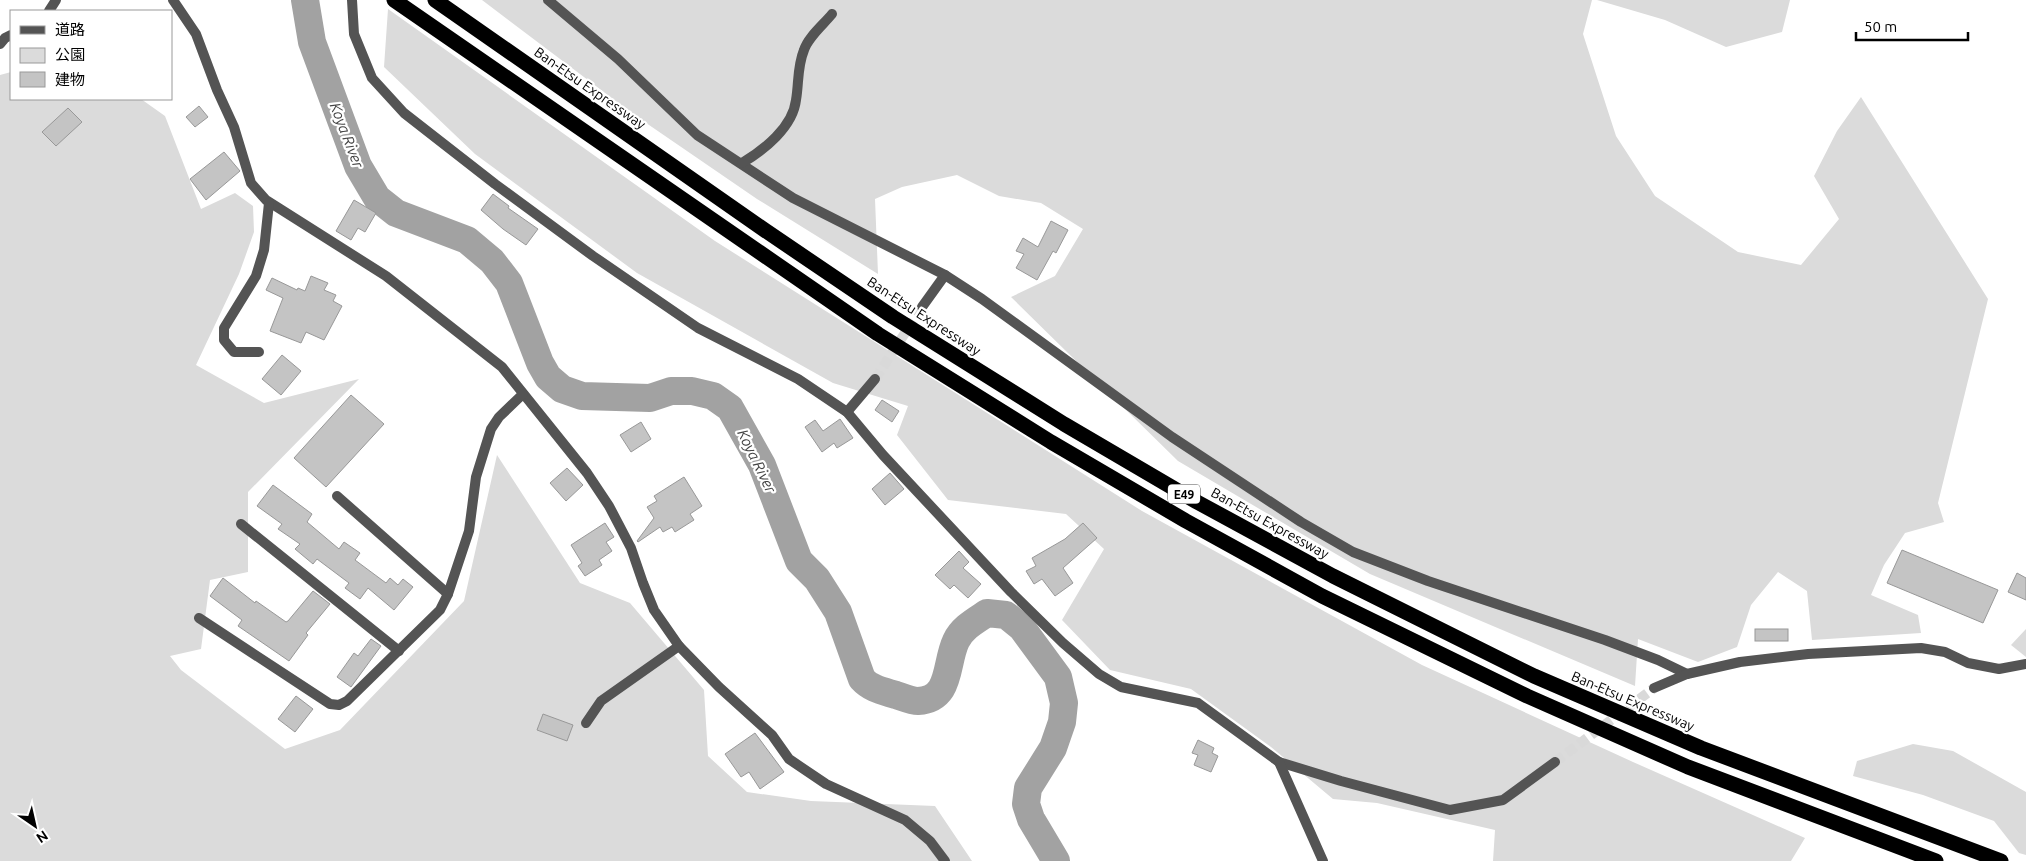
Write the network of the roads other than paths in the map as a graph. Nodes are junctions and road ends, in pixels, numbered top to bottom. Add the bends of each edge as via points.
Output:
1 (173, 0) edge
2 (352, 0) edge
3 (394, 0) edge
4 (435, 0) edge
5 (548, 0) edge
6 (832, 14) dead end
7 (10, 36) edge
8 (0, 44) edge
9 (742, 163) junction
10 (269, 202) junction
11 (945, 275) junction
12 (922, 307) tunnel mouth
13 (259, 352) dead end
14 (875, 379) tunnel mouth
15 (523, 394) junction
16 (847, 412) junction
17 (337, 496) dead end
18 (240, 524) dead end
19 (448, 594) junction
20 (200, 618) dead end
21 (679, 646) junction
22 (399, 651) junction
23 (2026, 664) edge
24 (1687, 674) junction
25 (1654, 688) tunnel mouth
26 (586, 723) dead end
27 (1278, 762) junction
28 (1555, 762) tunnel mouth
29 (945, 861) edge
30 (1323, 861) edge
31 (1936, 861) edge
32 (2002, 861) edge

1 - 10 street via 196,34 216,90 234,127 251,184
2 - 16 street via 354,34 372,78 404,113 578,245 698,328 798,380
3 - 31 highway, E49 via 878,334 1051,442 1203,530 1322,596 1527,696 1688,767
4 - 32 highway, Ban-Etsu Expressway / E49 via 893,318 1064,424 1214,511 1333,576 1534,676 1701,748
5 - 9 street via 618,59 697,135
6 - 9 street via 804,48 796,103 786,125 758,154
7 - 8 street
9 - 11 street via 793,198
10 - 13 street via 264,250 256,276 224,328 224,340 234,352
10 - 15 street via 386,276 502,367
11 - 12 street
11 - 24 street via 1172,437 1301,522 1353,552 1428,581 1605,640
14 - 16 street
15 - 19 street via 499,417 491,430 476,477 469,531
15 - 21 street via 587,473 609,506 632,548 654,610
16 - 27 street via 1011,592 1099,674 1121,687 1198,703
17 - 19 street
18 - 22 street
19 - 22 street via 440,610
20 - 22 street via 330,704 347,702
21 - 26 street via 601,701
21 - 29 street via 772,735 789,759 826,784 905,820 930,841
23 - 24 street via 1999,669 1922,648 1808,654 1740,662
24 - 25 street
27 - 28 street via 1450,810 1502,800
27 - 30 street

